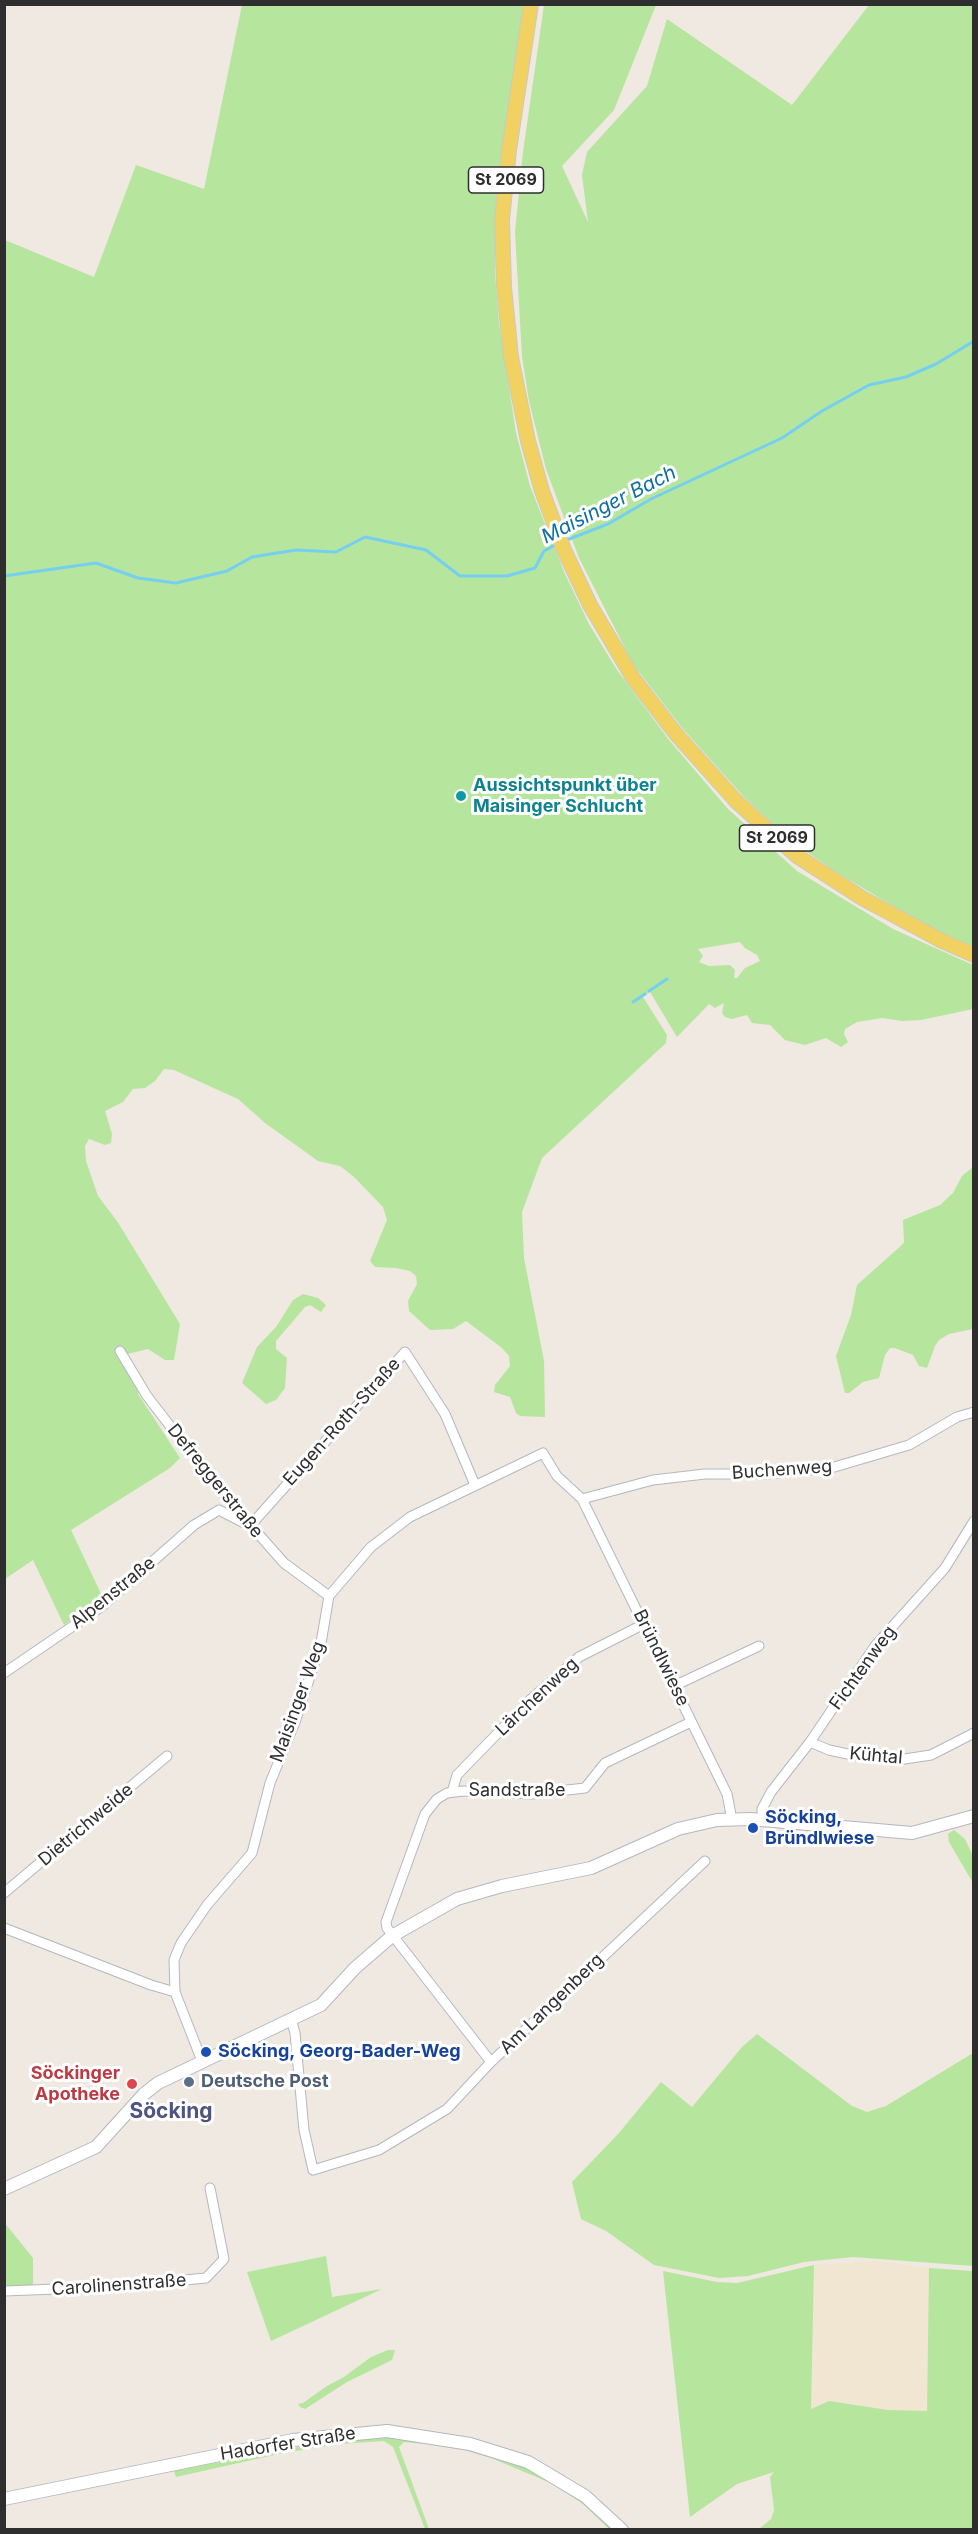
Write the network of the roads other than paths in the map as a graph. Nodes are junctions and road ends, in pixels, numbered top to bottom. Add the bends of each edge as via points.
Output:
1 (531, 4) edge
2 (974, 955) edge
3 (120, 1350) dead end
4 (974, 1412) edge
5 (475, 1485) junction
6 (582, 1499) junction
7 (974, 1521) edge
8 (250, 1526) junction
9 (329, 1596) junction
10 (644, 1624) junction
11 (759, 1646) dead end
12 (4, 1673) edge
13 (674, 1686) junction
14 (692, 1722) junction
15 (974, 1733) edge
16 (810, 1742) junction
17 (166, 1756) dead end
18 (452, 1792) junction
19 (974, 1816) edge
20 (762, 1819) junction
21 (732, 1820) junction
22 (705, 1861) dead end
23 (4, 1893) edge
24 (4, 1928) edge
25 (392, 1936) junction
26 (175, 1992) junction
27 (291, 2019) junction
28 (201, 2061) junction
29 (491, 2062) junction
30 (210, 2188) dead end
31 (4, 2189) edge
32 (4, 2292) edge
33 (4, 2499) edge
34 (622, 2529) edge

1 - 2 main road, St 2069 via 502,220 504,287 511,357 528,441 551,517 590,605 625,667 676,735 736,801 797,856 861,898
3 - 8 street, Defreggerstraße via 172,1430
4 - 6 street, Buchenweg via 957,1417 909,1445 831,1468 653,1479
5 - 6 street via 543,1453 557,1476
5 - 8 street, Eugen-Roth-Straße via 445,1414 405,1352
5 - 9 street via 410,1517 371,1547
6 - 10 street, Bründlwiese
7 - 16 street, Fichtenweg via 945,1568 875,1646
8 - 9 street, Defreggerstraße via 284,1563
8 - 12 street, Alpenstraße via 219,1510 194,1525 102,1606
9 - 26 street, Maisinger Weg via 321,1643 270,1783 252,1853 207,1905 181,1943 174,1960
10 - 13 street, Bründlwiese
10 - 18 street, Lärchenweg via 579,1657 457,1775
11 - 13 street
13 - 14 street, Bründlwiese
14 - 18 street, Sandstraße via 605,1763 585,1788 532,1794
14 - 21 street, Bründlwiese via 727,1794
15 - 16 street, Kühtal via 931,1755 911,1759 862,1757
16 - 20 street, Fichtenweg via 771,1792 762,1809
17 - 23 street, Dietrichweide
18 - 25 street, Sandstraße via 437,1799 425,1814 386,1922
19 - 20 street via 912,1833
20 - 21 street
21 - 25 street via 678,1829 591,1868 457,1899
22 - 29 street, Am Langenberg
24 - 26 street
25 - 27 street via 321,2005
25 - 29 street, Am Langenberg
26 - 28 street, Maisinger Weg
27 - 28 street
27 - 29 street via 296,2033 304,2130 314,2170 389,2145 447,2109
28 - 31 street via 144,2094 96,2147
30 - 32 street, Carolinenstraße via 224,2259 207,2277
33 - 34 street, Hadorfer Straße via 293,2440 394,2432 470,2444 528,2462 585,2496

